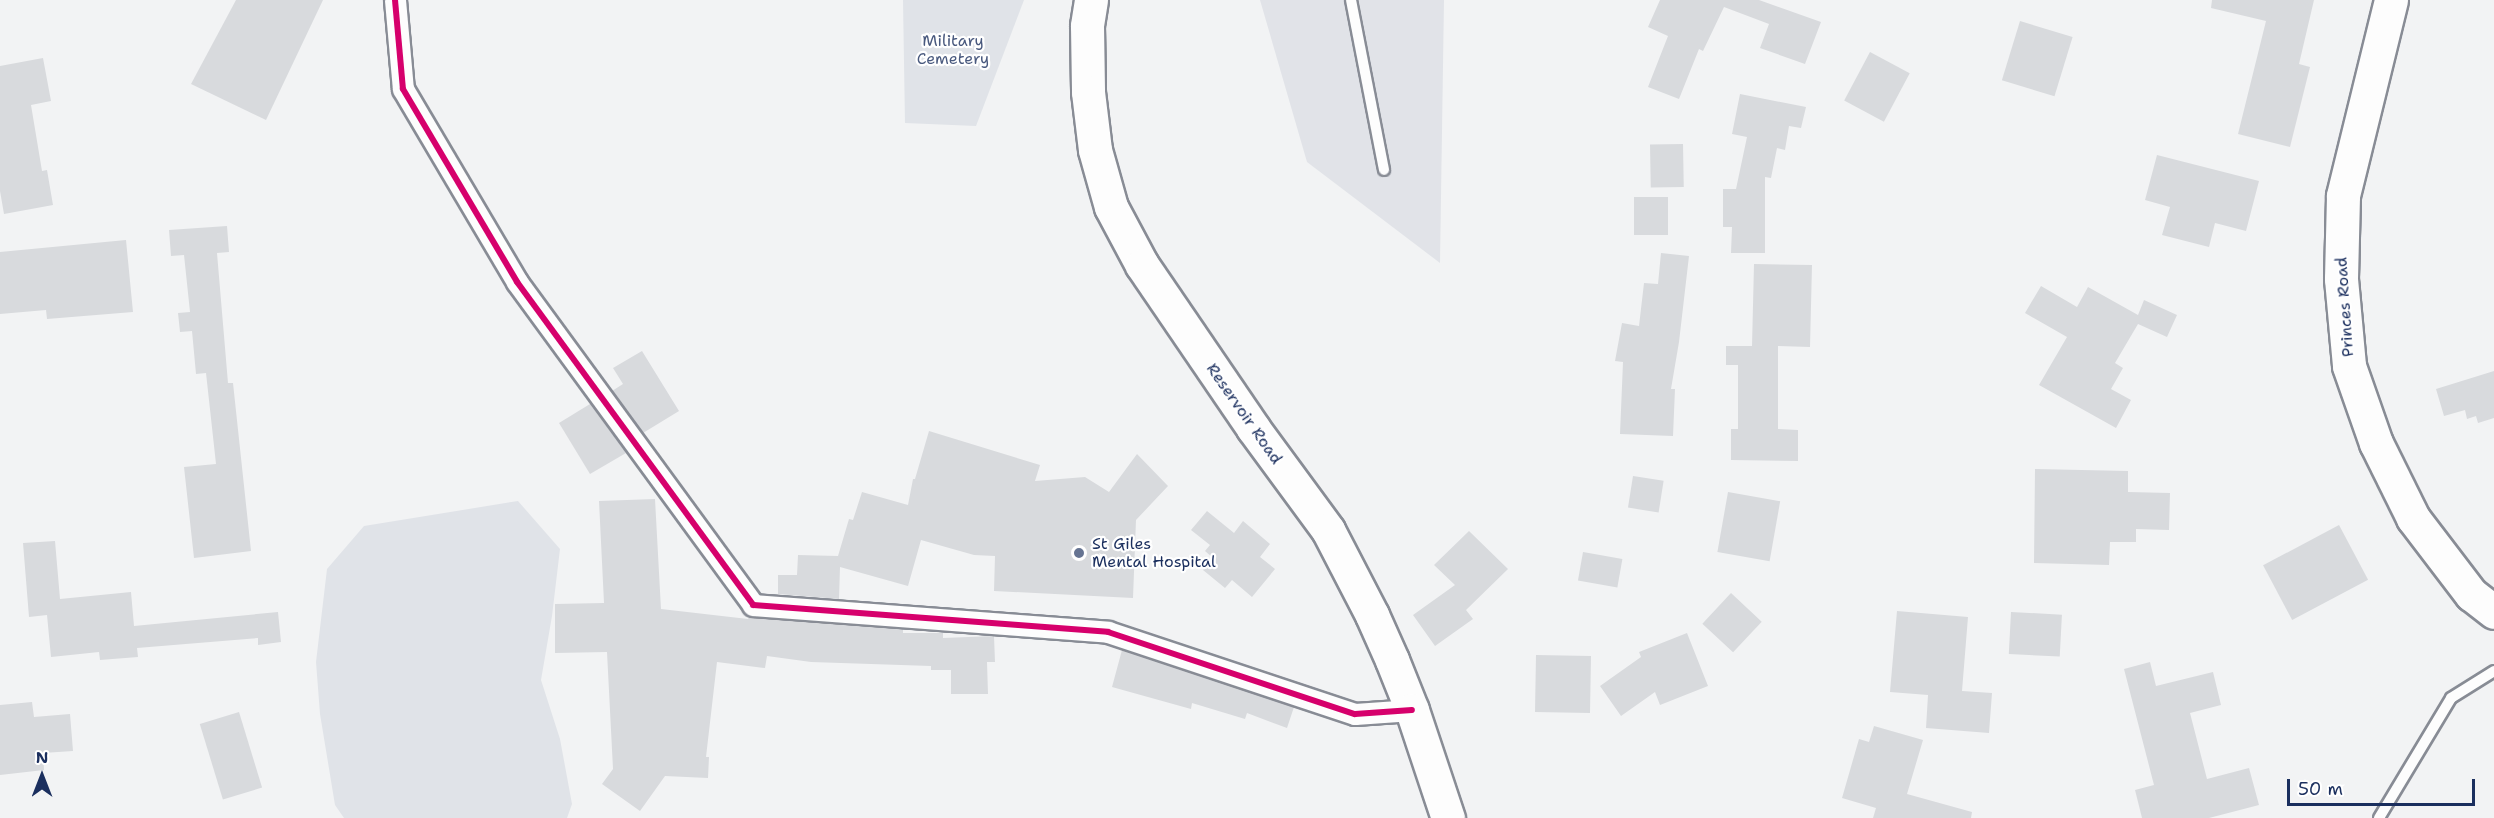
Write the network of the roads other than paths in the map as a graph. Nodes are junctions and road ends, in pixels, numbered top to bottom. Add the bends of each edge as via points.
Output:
1 (394, 0) edge
2 (1091, 0) edge
3 (1351, 0) edge
4 (2391, 0) edge
5 (1384, 170) dead end
6 (2494, 612) edge
7 (2494, 671) edge
8 (1412, 710) junction
9 (1448, 818) edge
10 (2379, 818) edge

1 - 8 street via 403,89 409,100 517,282 753,605 1108,632 1355,714
2 - 8 main road, Reservoir Road via 1087,26 1088,92 1095,150 1111,207 1142,265 1328,530 1372,615
3 - 5 lane
4 - 6 main road, Princes Road via 2343,196 2341,279 2349,366 2376,443 2413,518 2471,594
7 - 10 lane via 2451,698
8 - 9 main road, Reservoir Road

